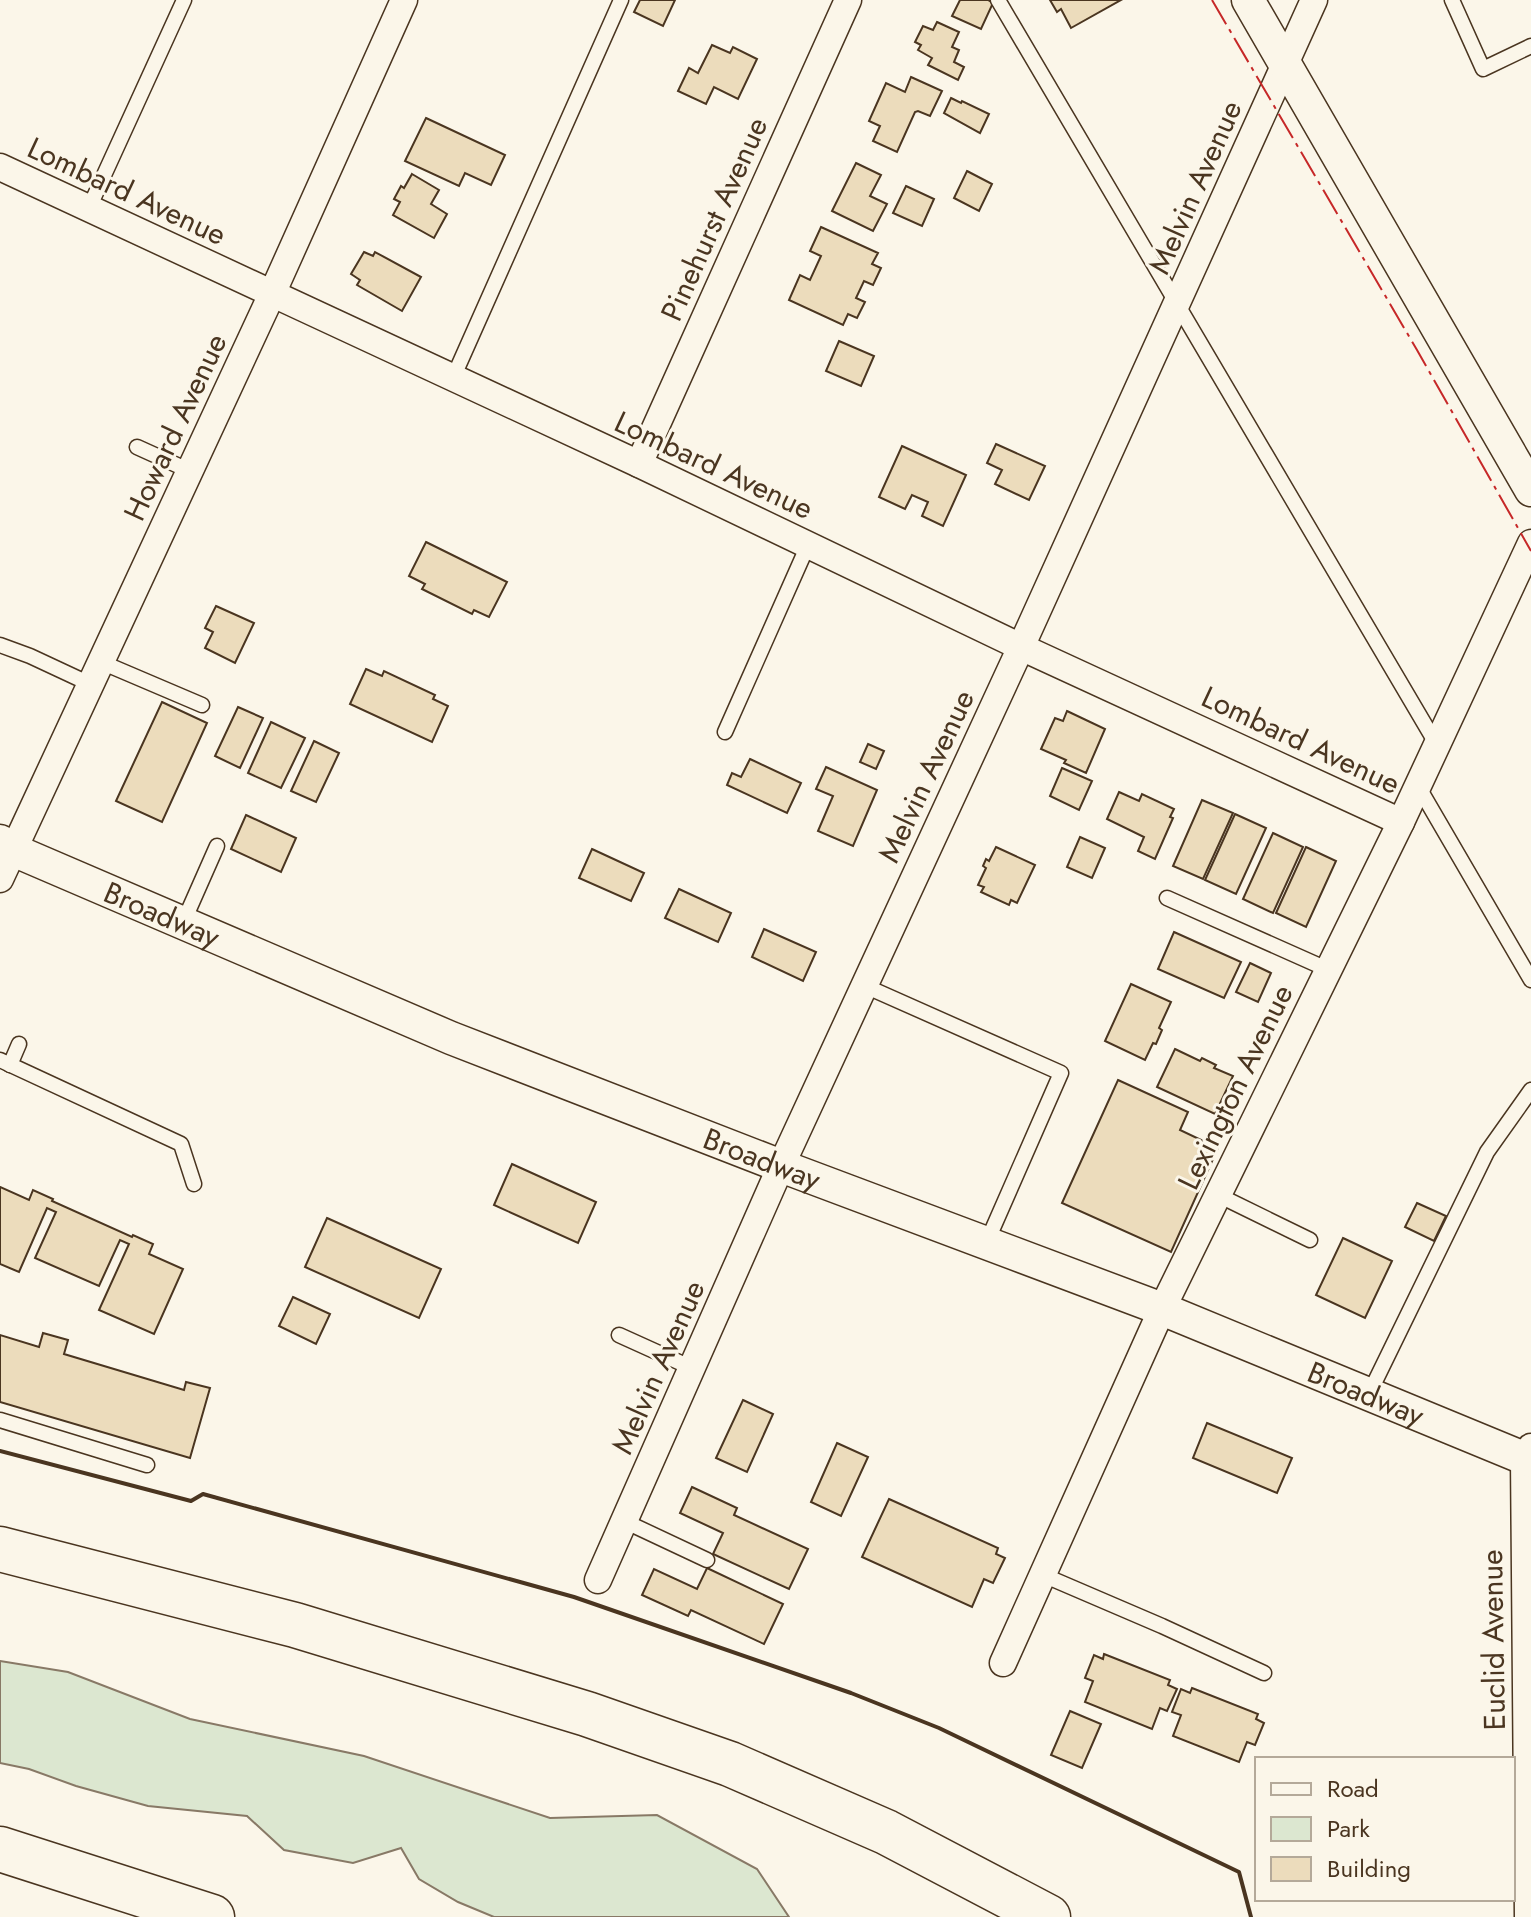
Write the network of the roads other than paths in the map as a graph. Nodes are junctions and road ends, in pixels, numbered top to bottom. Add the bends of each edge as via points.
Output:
1 (184, 0) edge
2 (404, 0) edge
3 (621, 0) edge
4 (848, 0) edge
5 (998, 0) edge
6 (1248, 0) edge
7 (1314, 0) edge
8 (1452, 0) edge
9 (1531, 46) edge
10 (1285, 64) junction
11 (0, 167) edge
12 (89, 208) junction
13 (272, 294) junction
14 (1177, 303) junction
15 (453, 378) junction
16 (137, 447) dead end
17 (639, 464) junction
18 (190, 471) junction
19 (1531, 490) edge
20 (1531, 543) edge
21 (808, 545) junction
22 (0, 645) edge
23 (1021, 647) junction
24 (96, 673) junction
25 (202, 705) dead end
26 (725, 732) dead end
27 (1437, 745) junction
28 (1418, 786) junction
29 (1401, 822) junction
30 (7, 845) edge
31 (217, 846) dead end
32 (0, 879) edge
33 (1167, 898) dead end
34 (183, 923) junction
35 (1329, 970) junction
36 (1531, 980) edge
37 (865, 986) junction
38 (19, 1044) dead end
39 (5, 1063) edge
40 (1531, 1090) edge
41 (781, 1166) junction
42 (194, 1184) dead end
43 (1218, 1195) junction
44 (1310, 1240) dead end
45 (986, 1244) junction
46 (1162, 1309) junction
47 (619, 1335) dead end
48 (692, 1368) junction
49 (1369, 1394) junction
50 (0, 1420) edge
51 (1529, 1455) edge
52 (147, 1465) dead end
53 (624, 1521) junction
54 (0, 1549) edge
55 (707, 1560) dead end
56 (1043, 1575) junction
57 (598, 1580) dead end
58 (1003, 1663) dead end
59 (1264, 1673) dead end
60 (0, 1849) edge
61 (212, 1917) edge
62 (1048, 1917) edge
63 (1528, 1917) edge

1 - 12 lane
2 - 13 street, Howard Avenue
3 - 15 lane
4 - 17 street, Pinehurst Avenue
5 - 14 lane
6 - 10 street
7 - 10 street, Melvin Avenue
8 - 9 lane via 1483,69
10 - 14 street, Melvin Avenue
10 - 19 street
11 - 12 street, Lombard Avenue
12 - 13 street, Lombard Avenue
13 - 15 street, Lombard Avenue
13 - 18 street, Howard Avenue
14 - 23 street, Melvin Avenue
14 - 27 lane
15 - 17 street, Lombard Avenue
16 - 18 lane
17 - 21 street, Lombard Avenue
18 - 24 street, Howard Avenue
20 - 27 street, Lexington Avenue
21 - 23 street, Lombard Avenue
21 - 26 lane
22 - 24 lane
23 - 29 street, Lombard Avenue
23 - 37 street, Melvin Avenue
24 - 25 lane
24 - 30 street, Howard Avenue
27 - 28 street, Lexington Avenue
28 - 29 street, Lexington Avenue
28 - 36 lane
29 - 35 street, Lexington Avenue
30 - 32 street, Howard Avenue
30 - 34 street, Broadway
31 - 34 lane
33 - 35 lane
34 - 41 street, Broadway via 451,1038
35 - 43 street, Lexington Avenue
37 - 41 street, Melvin Avenue
37 - 45 lane via 1061,1073
38 - 39 lane
39 - 42 lane via 181,1144
40 - 49 lane via 1487,1152
41 - 45 street, Broadway
41 - 48 street, Melvin Avenue
43 - 44 lane
43 - 46 street, Lexington Avenue
45 - 46 street, Broadway
46 - 49 street, Broadway
46 - 56 street, Lexington Avenue
47 - 48 lane
48 - 53 street, Melvin Avenue
49 - 51 street, Broadway
50 - 52 lane
51 - 63 street, Euclid Avenue
53 - 55 lane
53 - 57 street, Melvin Avenue
54 - 62 highway via 295,1625 716,1759 886,1832
56 - 58 street, Lexington Avenue
56 - 59 lane
60 - 61 highway

